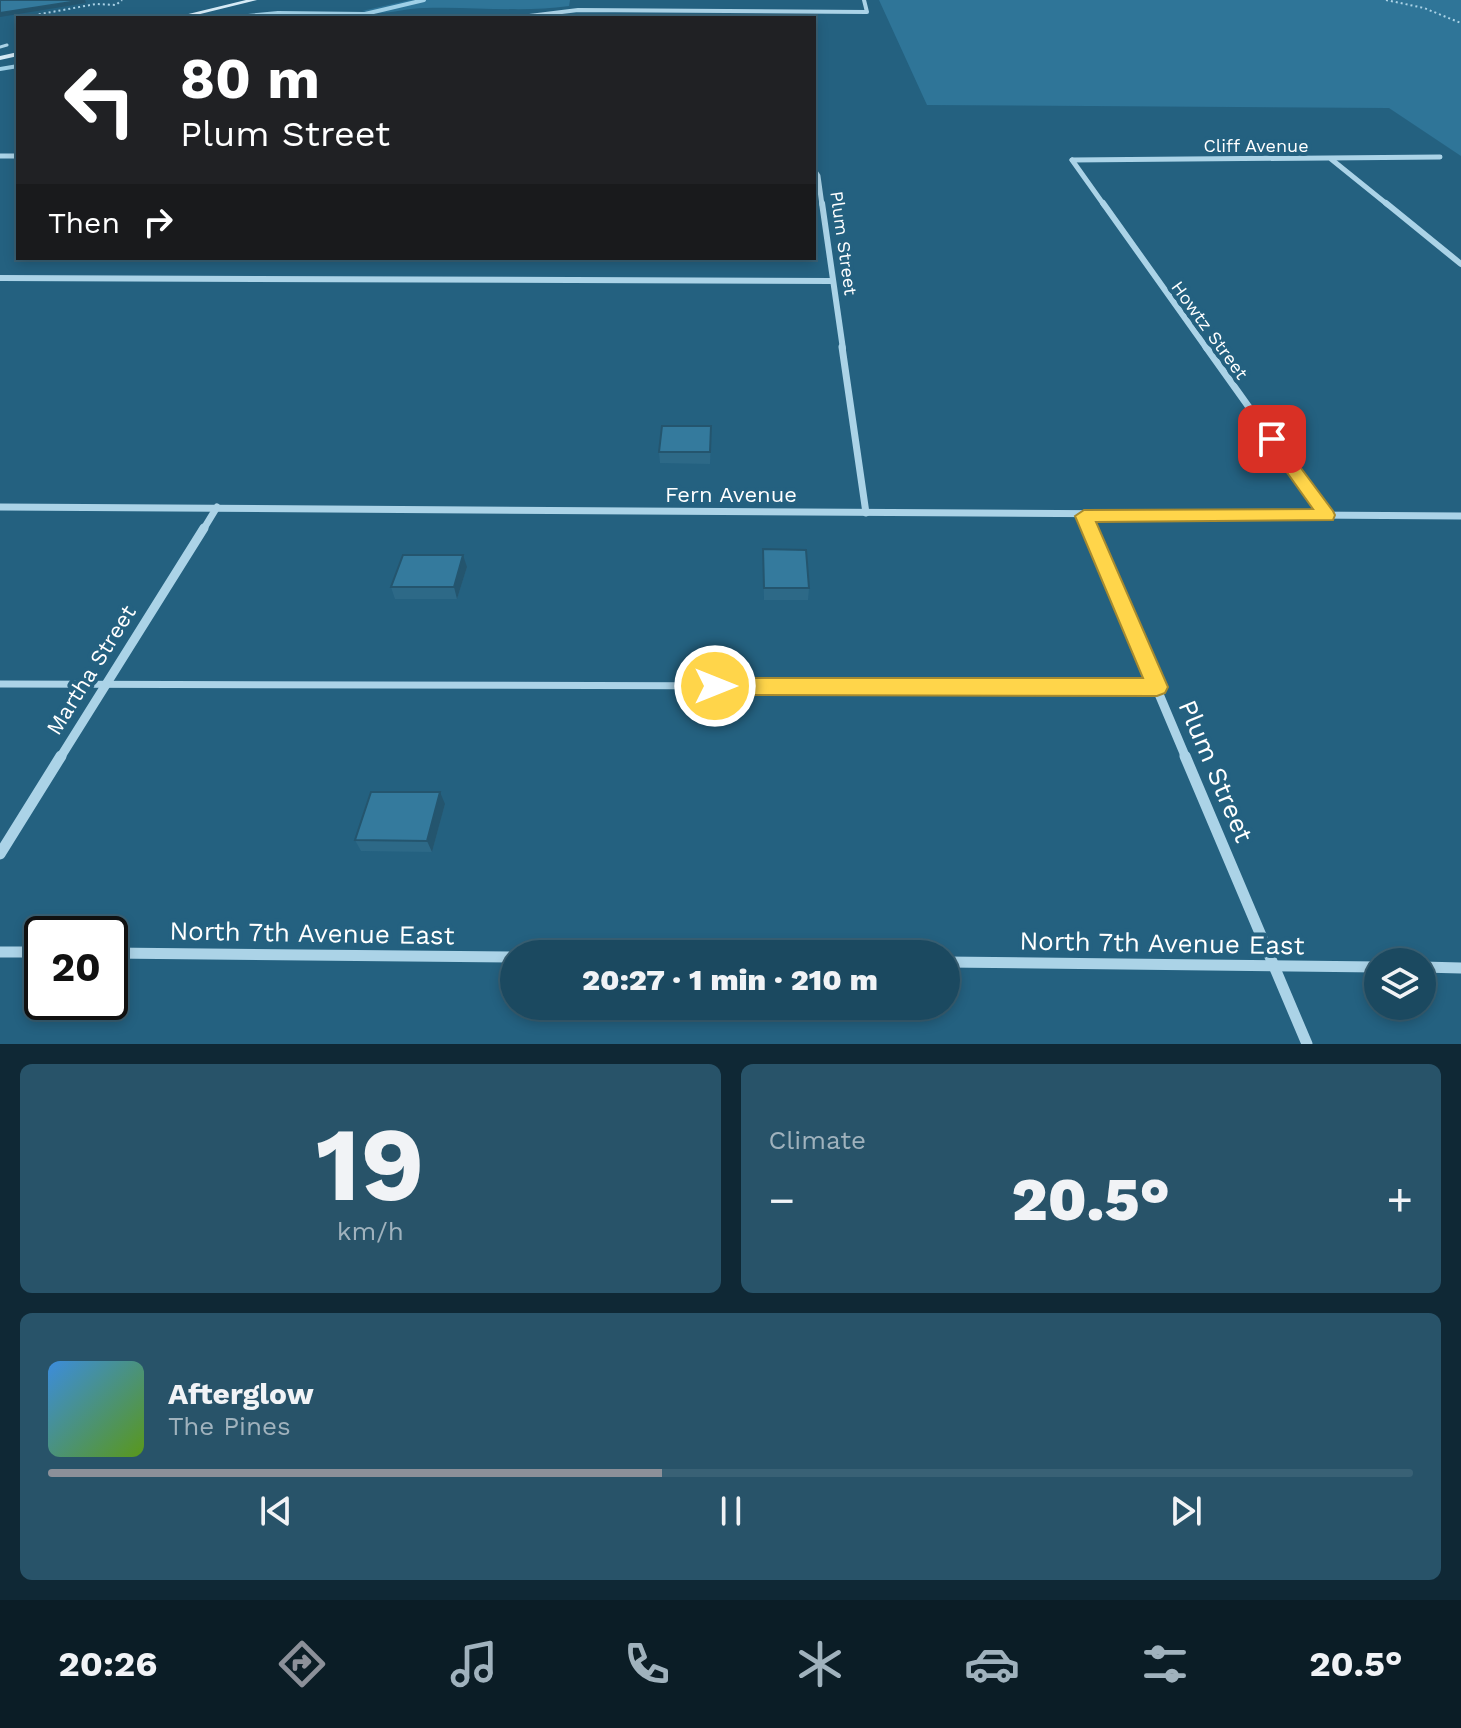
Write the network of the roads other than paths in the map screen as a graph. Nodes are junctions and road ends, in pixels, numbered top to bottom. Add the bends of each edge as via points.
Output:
1 (254, 0) edge
2 (864, 0) edge
3 (184, 16) edge
4 (529, 16) edge
5 (7, 45) dead end
6 (0, 47) edge
7 (1440, 157) dead end
8 (1331, 159) junction
9 (1072, 160) joint
10 (816, 173) edge
11 (1461, 264) edge
12 (0, 278) edge
13 (832, 281) junction
14 (0, 507) edge
15 (217, 507) junction
16 (866, 513) junction
17 (1326, 515) junction
18 (1084, 516) junction
19 (1461, 516) edge
20 (0, 684) edge
21 (105, 685) junction
22 (1157, 687) junction
23 (0, 854) edge
24 (0, 952) edge
25 (24, 952) edge
26 (128, 953) edge
27 (500, 957) edge
28 (960, 962) edge
29 (1275, 966) junction
30 (1364, 967) edge
31 (1436, 967) edge
32 (1461, 968) edge
33 (1307, 1044) edge

1 - 3 main road
2 - 4 street via 867,12 578,10
5 - 6 lane
7 - 8 street, Cliff Avenue
8 - 9 street, Cliff Avenue
8 - 11 street
9 - 17 street, Howtz Street
10 - 13 street, Plum Street
12 - 13 street
13 - 16 street, Plum Street
14 - 15 street, Fern Avenue
15 - 16 street, Fern Avenue
15 - 21 street, Martha Street
16 - 18 street, Fern Avenue
17 - 18 street, Fern Avenue
17 - 19 street, Fern Avenue
18 - 22 street, Plum Street
20 - 21 lane
21 - 22 lane
21 - 23 street, Martha Street
22 - 29 street, Plum Street
24 - 25 street
26 - 27 street, North 7th Avenue East
28 - 29 street, North 7th Avenue East
29 - 30 street, North 7th Avenue East
29 - 33 street, Plum Street
31 - 32 street

